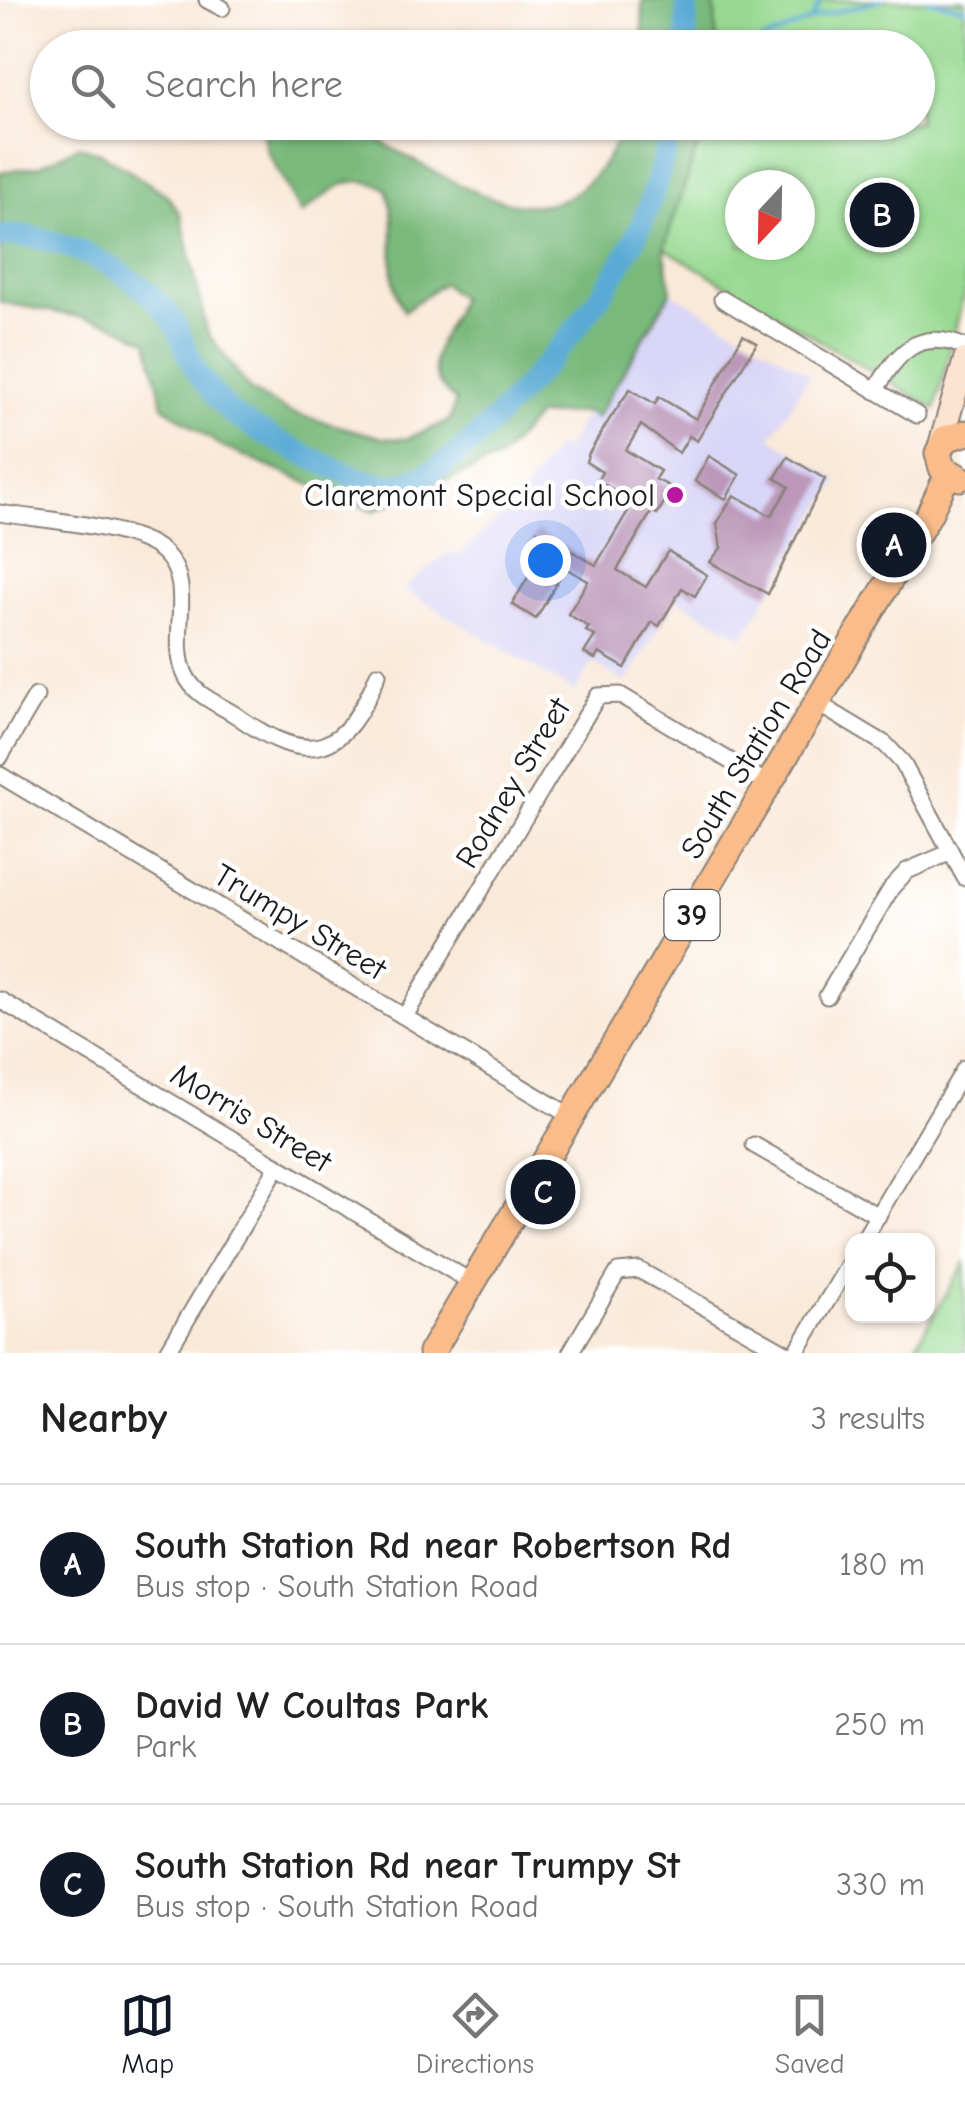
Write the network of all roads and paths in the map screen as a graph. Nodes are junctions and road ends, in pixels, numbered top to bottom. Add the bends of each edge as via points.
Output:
1 (722, 298) dead end
2 (965, 347) edge
3 (965, 360) edge
4 (875, 391) junction
5 (917, 414) dead end
6 (965, 433) edge
7 (940, 445) junction
8 (956, 476) edge
9 (0, 513) edge
10 (378, 674) dead end
11 (36, 696) dead end
12 (817, 703) junction
13 (0, 757) edge
14 (0, 775) edge
15 (770, 785) junction
16 (950, 852) junction
17 (965, 878) edge
18 (827, 996) dead end
19 (0, 1000) edge
20 (405, 1016) junction
21 (965, 1068) edge
22 (572, 1116) junction
23 (754, 1145) dead end
24 (278, 1166) junction
25 (878, 1216) junction
26 (867, 1233) edge
27 (845, 1271) edge
28 (474, 1282) junction
29 (167, 1353) edge
30 (432, 1353) edge
31 (570, 1353) edge
32 (786, 1353) edge
33 (796, 1353) edge

1 - 4 street
2 - 4 street via 950,340 917,344 896,356
3 - 7 main road
4 - 5 street
6 - 7 main road
7 - 8 main road, South Station Road / 39 via 938,461
8 - 12 main road, South Station Road / 39
9 - 10 street via 131,536 161,550 178,572 180,655 188,680 274,741 309,750 339,740
11 - 13 street
12 - 15 main road, South Station Road / 39
12 - 16 street via 894,753
14 - 20 street, Trumpy Street
15 - 20 street, Rodney Street via 620,696 598,696
15 - 22 main road, South Station Road / 39
16 - 17 street
16 - 18 street via 907,872 892,887
19 - 24 street, Morris Street
20 - 22 street, Trumpy Street
21 - 25 street
22 - 28 main road, South Station Road / 39
23 - 25 street
24 - 28 street, Morris Street
24 - 29 street
25 - 26 street
27 - 33 street
28 - 30 main road, South Station Road / 39
31 - 32 street via 618,1272 639,1270

